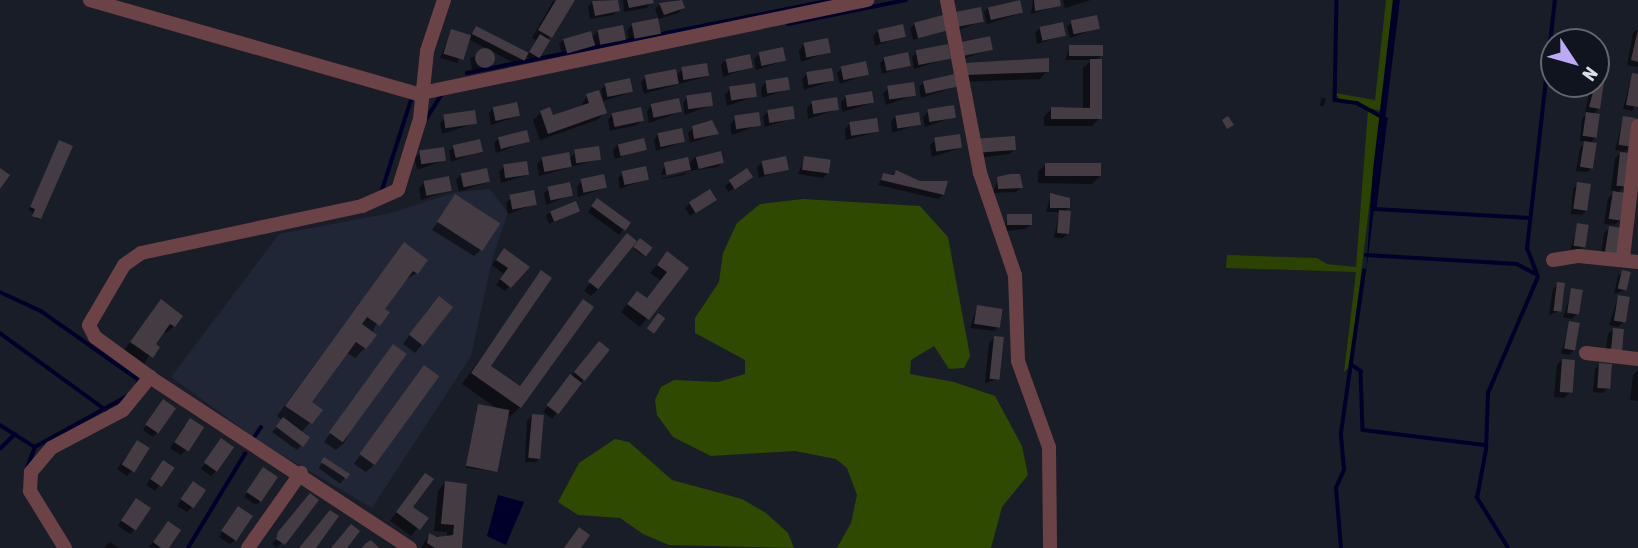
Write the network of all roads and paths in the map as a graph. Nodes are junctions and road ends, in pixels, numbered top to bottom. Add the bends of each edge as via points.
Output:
1 (90, 0) edge
2 (444, 0) edge
3 (867, 0) edge
4 (947, 0) edge
5 (423, 94) junction
6 (1638, 126) edge
7 (1623, 258) junction
8 (1553, 260) dead end
9 (1638, 262) edge
10 (1586, 353) dead end
11 (1638, 359) edge
12 (150, 377) junction
13 (301, 473) junction
14 (65, 548) edge
15 (248, 548) edge
16 (410, 548) edge
17 (1050, 548) edge

1 - 5 street via 403,92
2 - 5 street via 427,51
3 - 5 street
4 - 17 street via 981,173 1015,275 1018,361 1049,447
5 - 12 street via 398,190 388,198 163,247 141,253 124,265 89,325 95,337
6 - 7 street
7 - 8 street
7 - 9 street
10 - 11 street
12 - 13 street
12 - 14 street via 124,410 51,448 31,472 30,491
13 - 15 street
13 - 16 street

